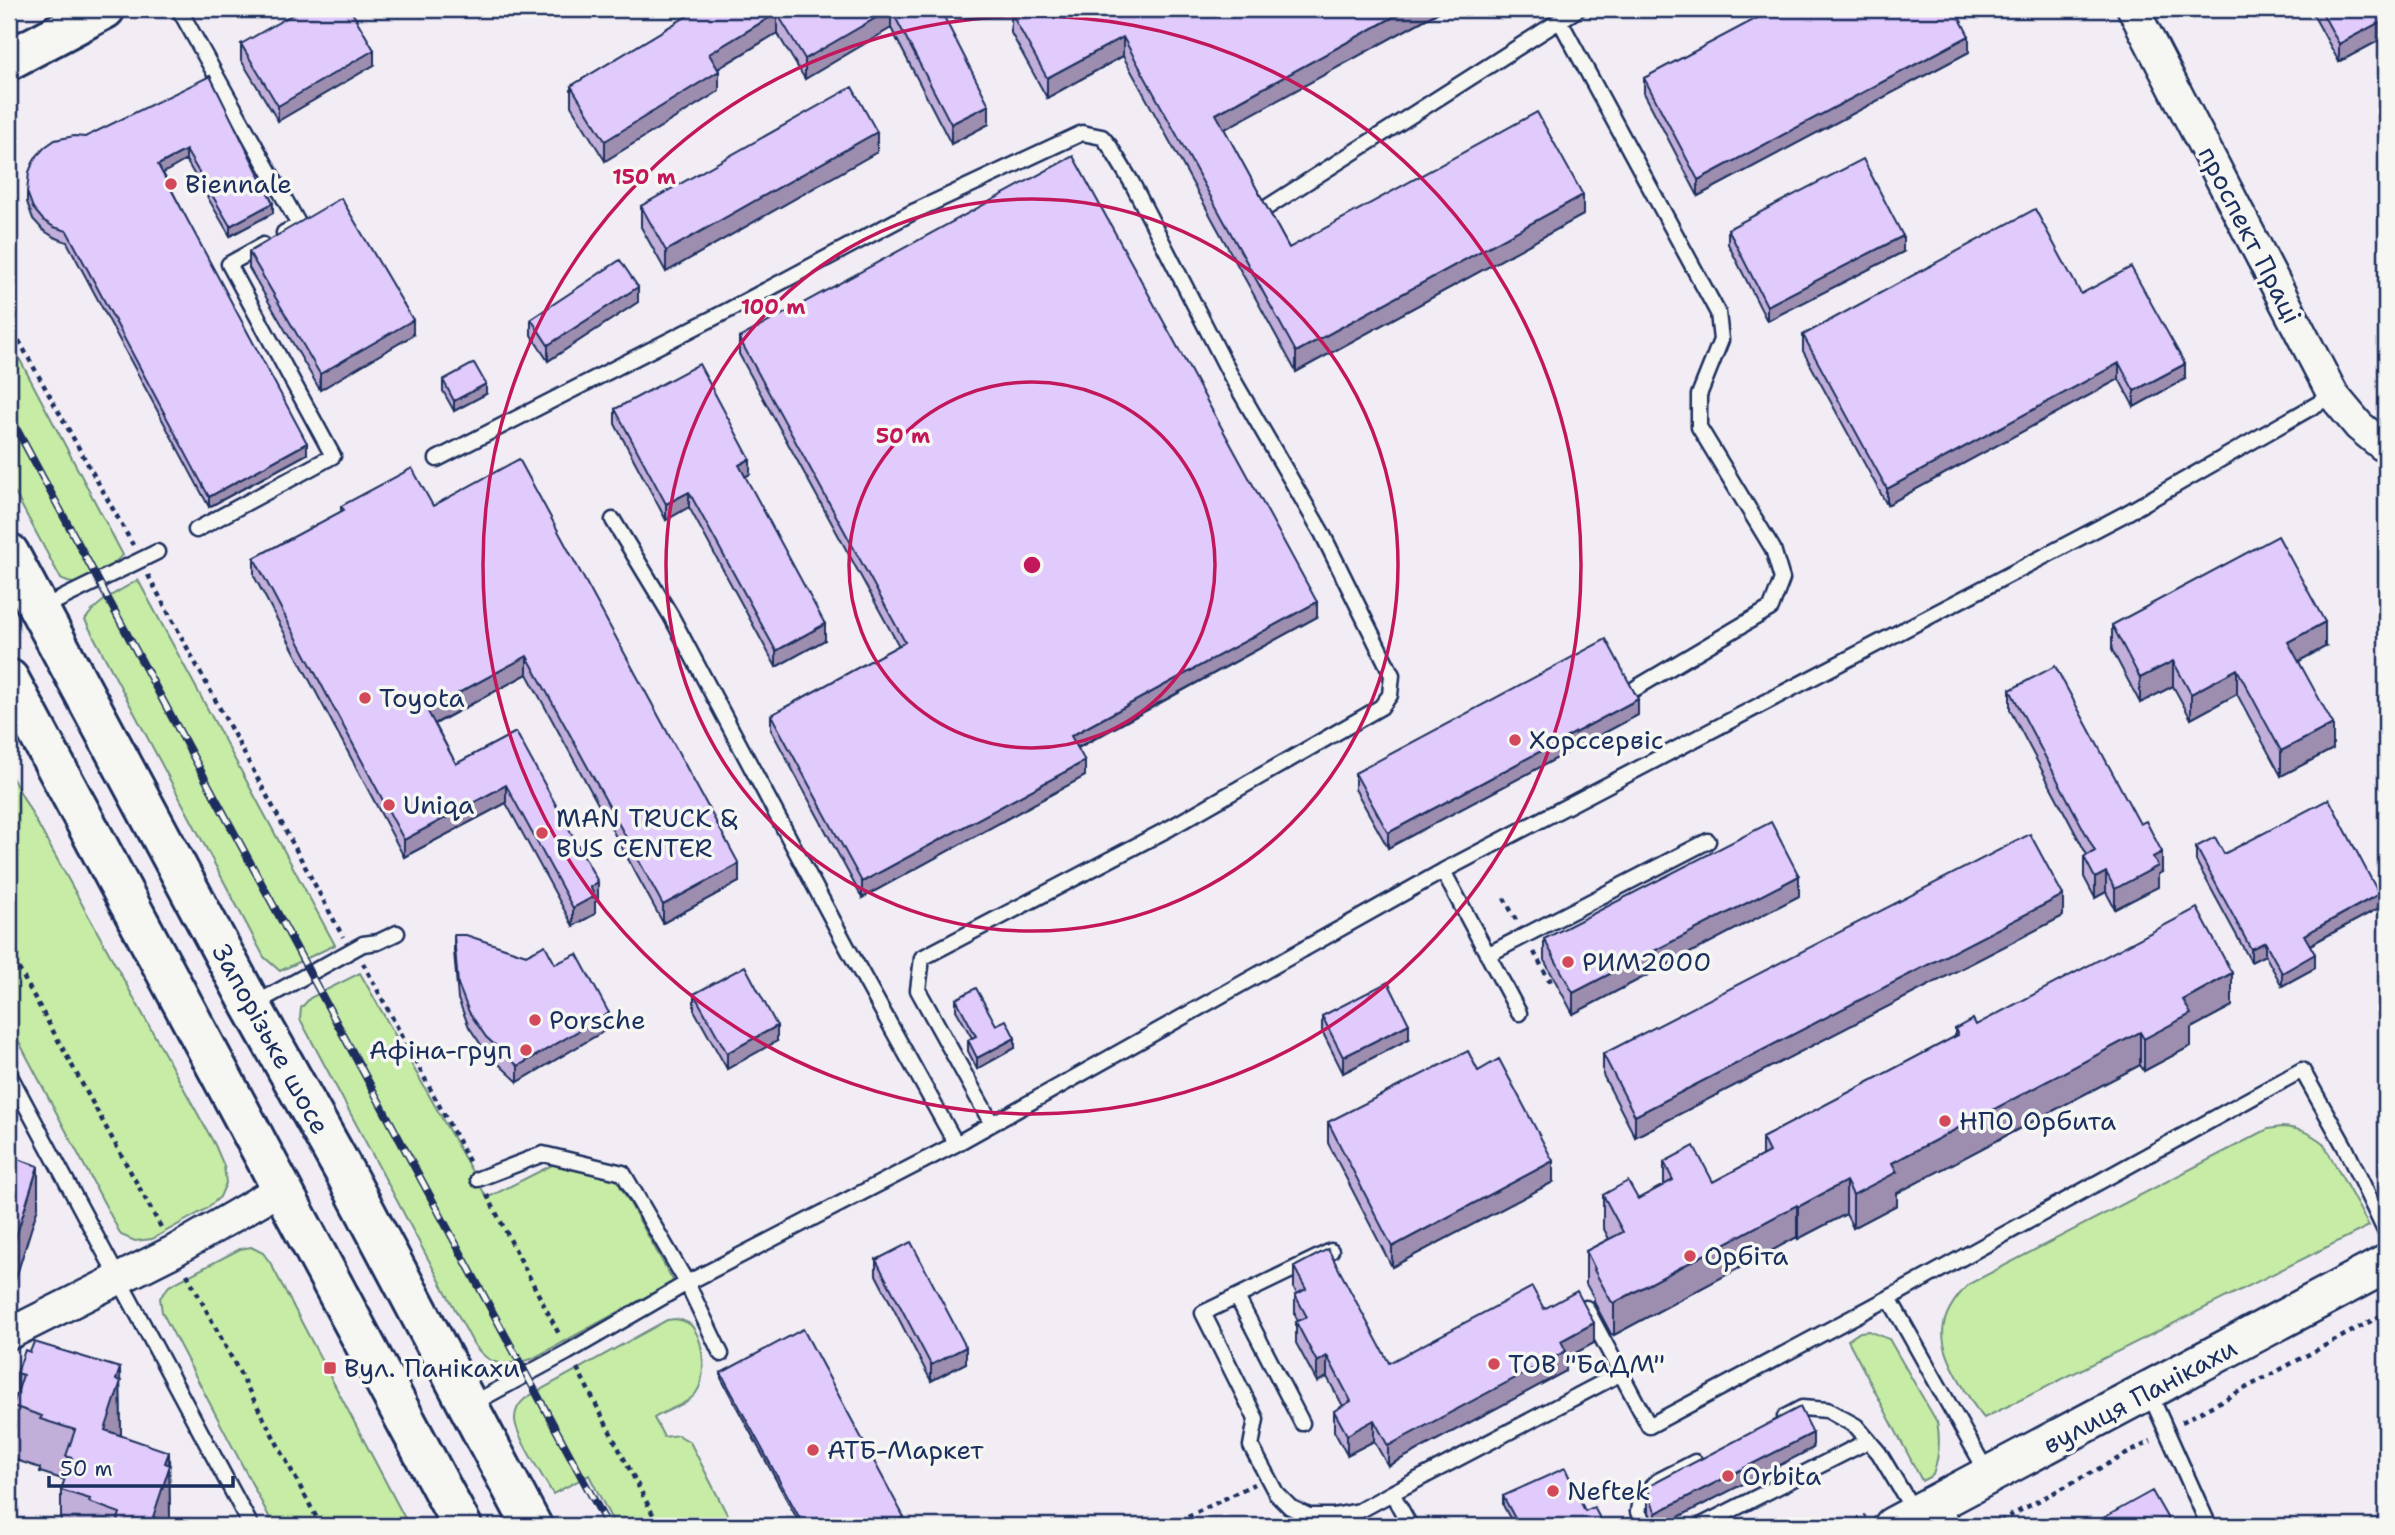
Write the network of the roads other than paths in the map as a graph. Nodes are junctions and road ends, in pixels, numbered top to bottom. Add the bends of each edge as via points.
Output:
1 (105, 9) edge
2 (178, 9) edge
3 (1578, 9) edge
4 (2133, 9) edge
5 (1560, 20) junction
6 (9, 60) edge
7 (1266, 208) edge
8 (2333, 395) junction
9 (2386, 448) edge
10 (437, 458) dead end
11 (613, 520) dead end
12 (195, 530) dead end
13 (157, 552) dead end
14 (9, 553) edge
15 (39, 610) junction
16 (9, 679) edge
17 (1636, 688) edge
18 (1708, 841) dead end
19 (1443, 871) junction
20 (397, 933) dead end
21 (1489, 954) junction
22 (251, 1005) junction
23 (1519, 1013) dead end
24 (10, 1078) edge
25 (992, 1124) junction
26 (956, 1144) junction
27 (478, 1179) road end
28 (282, 1188) junction
29 (2386, 1233) edge
30 (1331, 1251) edge
31 (2386, 1264) edge
32 (119, 1278) junction
33 (687, 1283) junction
34 (1237, 1297) junction
35 (1889, 1298) junction
36 (1586, 1308) edge
37 (9, 1334) edge
38 (721, 1354) dead end
39 (1621, 1373) junction
40 (2149, 1391) junction
41 (468, 1406) junction
42 (1778, 1420) edge
43 (1302, 1423) dead end
44 (1868, 1441) junction
45 (1706, 1457) edge
46 (1989, 1476) junction
47 (1392, 1493) junction
48 (1926, 1517) edge
49 (251, 1526) edge
50 (463, 1526) edge
51 (532, 1526) edge
52 (1410, 1526) edge
53 (1646, 1526) edge
54 (1700, 1526) edge
55 (2209, 1526) edge

1 - 6 main road
2 - 12 lane via 299,225 229,264 334,456
3 - 5 lane
4 - 8 street, проспект Праці
5 - 7 lane
5 - 17 lane via 1718,313 1721,341 1699,395 1699,427 1773,549 1782,579 1771,608
8 - 9 street, проспект Праці via 2359,426
8 - 19 lane via 2125,514
10 - 25 lane via 915,211 1082,133 1102,137 1110,145 1231,376 1322,533 1392,675 1391,695 1381,707 1181,821 922,958 918,990
11 - 26 lane via 671,616
13 - 15 lane
14 - 15 main road, Запорізьке шосе
15 - 22 main road, Запорізьке шосе
16 - 28 main road
18 - 21 lane
19 - 21 lane
19 - 25 lane
20 - 22 lane via 363,944
21 - 23 lane
22 - 41 main road, Запорізьке шосе
24 - 32 lane
25 - 26 lane
26 - 33 lane
27 - 33 lane via 543,1154 623,1173
28 - 32 street
28 - 50 main road
29 - 35 lane via 2302,1070
30 - 34 lane
31 - 40 street, вулиця Панікахи
32 - 37 street
32 - 49 lane
33 - 38 lane
33 - 41 lane
34 - 43 lane
34 - 47 lane via 1203,1313 1256,1419 1251,1446 1276,1493 1309,1516 1359,1511
35 - 39 lane via 1649,1426
35 - 46 lane
36 - 39 lane
39 - 47 lane
40 - 46 street, вулиця Панікахи
40 - 55 lane
41 - 51 main road, Запорізьке шосе
42 - 44 lane via 1802,1408 1827,1410 1856,1426
44 - 48 lane
44 - 54 lane
45 - 53 lane via 1658,1482 1640,1498 1639,1512
46 - 48 street, вулиця Панікахи
47 - 52 lane

